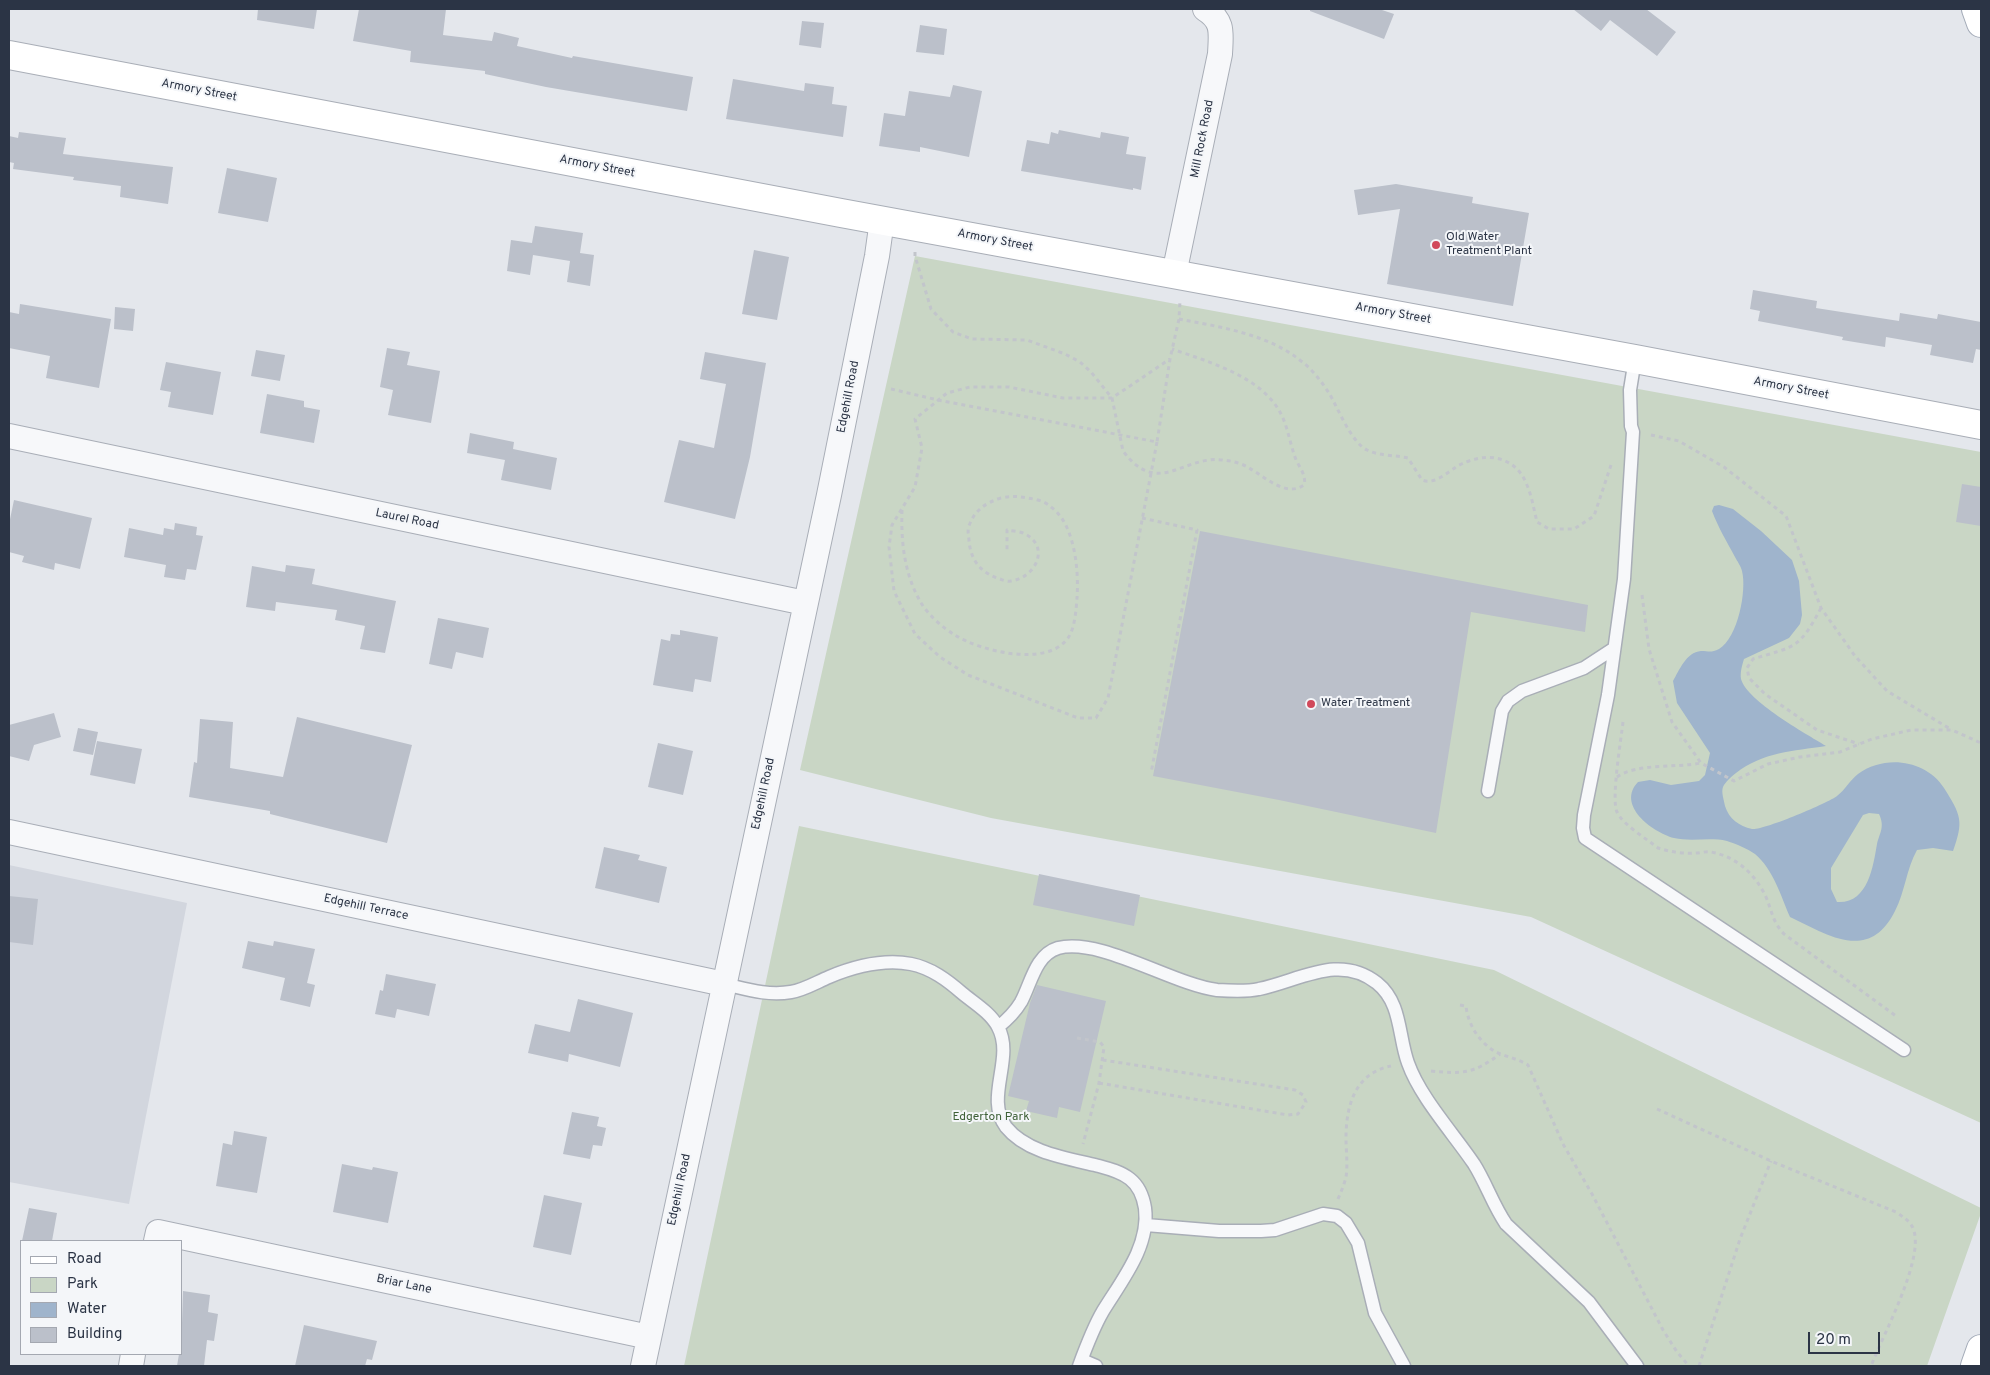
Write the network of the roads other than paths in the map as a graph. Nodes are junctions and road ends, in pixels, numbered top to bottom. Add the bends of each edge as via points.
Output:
1 (1205, 9) edge
2 (1976, 9) edge
3 (1981, 23) edge
4 (9, 56) edge
5 (882, 220) junction
6 (1174, 274) junction
7 (1635, 359) junction
8 (1981, 425) edge
9 (9, 436) edge
10 (805, 603) junction
11 (1613, 649) junction
12 (1488, 791) dead end
13 (9, 832) edge
14 (724, 984) junction
15 (998, 1027) junction
16 (1904, 1050) dead end
17 (1146, 1225) junction
18 (157, 1237) edge
19 (172, 1240) edge
20 (182, 1242) edge
21 (649, 1337) junction
22 (1981, 1349) edge
23 (1081, 1363) edge
24 (643, 1366) edge
25 (1096, 1366) edge
26 (1404, 1366) edge
27 (1637, 1366) edge
28 (1975, 1366) edge

1 - 6 street, Mill Rock Road via 1220,24 1220,54
2 - 3 main road
4 - 5 main road, Armory Street
5 - 6 main road, Armory Street
5 - 10 street, Edgehill Road
6 - 7 main road, Armory Street
7 - 8 main road, Armory Street
7 - 11 lane via 1630,390 1633,432 1624,579
9 - 10 street, Laurel Road
10 - 14 street, Edgehill Road
11 - 12 lane via 1584,668 1522,690 1508,701 1502,711
11 - 16 lane via 1608,695 1584,815 1585,838
13 - 14 street, Edgehill Terrace
14 - 15 lane via 762,993 793,992 849,970 871,965 910,964 947,980 988,1014
14 - 21 street, Edgehill Road
15 - 17 lane via 1003,1043 999,1109 1004,1124 1014,1137 1032,1146 1128,1177 1142,1195
15 - 27 lane via 1011,1017 1021,1002 1029,980 1045,955 1066,947 1095,949 1217,990 1250,991 1310,973 1337,969 1359,973 1378,984 1390,999 1408,1064 1431,1106 1479,1172 1506,1224 1589,1302
17 - 23 lane via 1137,1254 1096,1324
17 - 26 lane via 1261,1231 1275,1230 1318,1216 1332,1214 1342,1218 1358,1244 1375,1313
18 - 19 street, Briar Lane
20 - 21 street, Briar Lane
21 - 24 street, Edgehill Road
22 - 28 main road
23 - 25 lane

